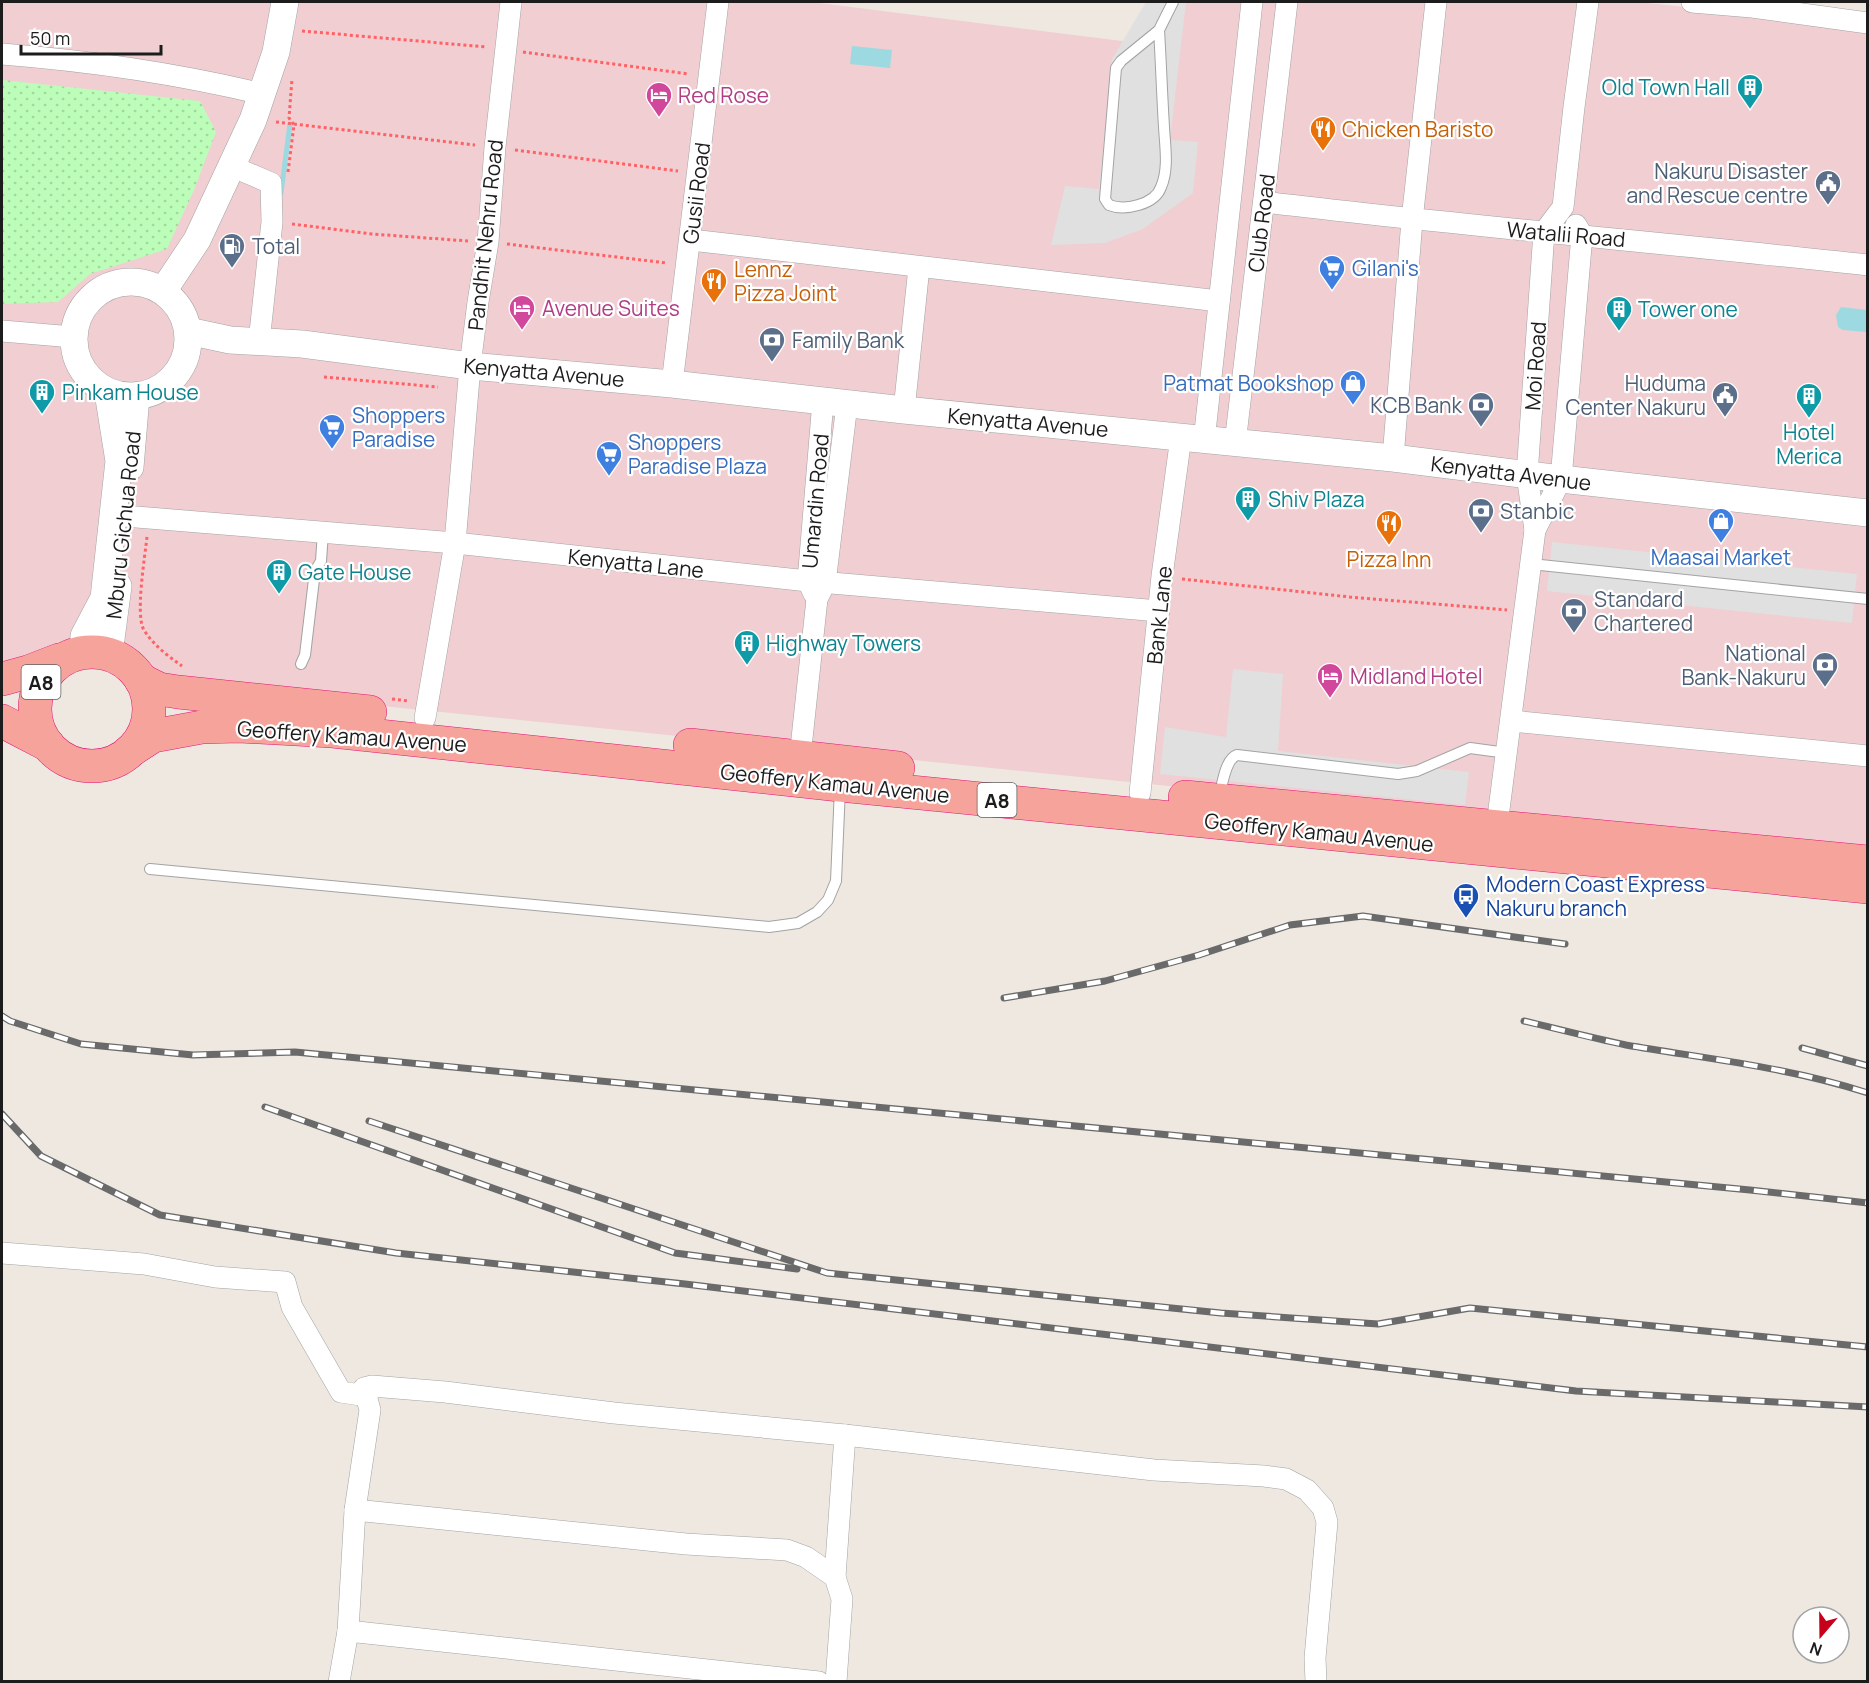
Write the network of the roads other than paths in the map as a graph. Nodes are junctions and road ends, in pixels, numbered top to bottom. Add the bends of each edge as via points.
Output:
1 (285, 2) edge
2 (511, 2) edge
3 (718, 2) edge
4 (1173, 2) edge
5 (1252, 2) edge
6 (1287, 2) edge
7 (1436, 2) edge
8 (1588, 2) edge
9 (1692, 2) edge
10 (1868, 23) edge
11 (1159, 30) junction
12 (1249, 30) junction
13 (1283, 34) junction
14 (2, 54) edge
15 (262, 94) junction
16 (1238, 134) junction
17 (1271, 136) junction
18 (231, 166) junction
19 (1234, 169) junction
20 (1267, 172) junction
21 (1264, 202) junction
22 (1563, 207) junction
23 (1412, 220) junction
24 (1228, 225) junction
25 (1261, 228) junction
26 (1544, 232) junction
27 (1582, 235) junction
28 (691, 240) junction
29 (1224, 262) junction
30 (1257, 264) junction
31 (1868, 265) edge
32 (919, 267) junction
33 (163, 291) junction
34 (1219, 301) junction
35 (2, 331) edge
36 (188, 331) junction
37 (73, 337) junction
38 (259, 342) junction
39 (470, 366) junction
40 (672, 384) junction
41 (1210, 390) junction
42 (108, 392) junction
43 (1241, 392) junction
44 (136, 396) junction
45 (835, 403) junction
46 (904, 410) junction
47 (1193, 439) junction
48 (1235, 444) junction
49 (1393, 458) junction
50 (1527, 475) junction
51 (1561, 479) junction
52 (1868, 513) edge
53 (129, 516) junction
54 (1535, 530) junction
55 (323, 532) junction
56 (454, 543) junction
57 (1531, 564) junction
58 (816, 588) junction
59 (1868, 599) edge
60 (1159, 612) junction
61 (86, 654) junction
62 (301, 664) dead end
63 (2, 679) edge
64 (141, 680) junction
65 (427, 706) junction
66 (2, 721) edge
67 (1512, 721) junction
68 (48, 745) junction
69 (130, 751) junction
70 (1507, 753) junction
71 (1868, 756) edge
72 (800, 757) junction
73 (840, 785) junction
74 (1140, 793) junction
75 (1218, 799) junction
76 (1497, 825) junction
77 (1868, 862) edge
78 (150, 869) dead end
79 (1868, 887) edge
80 (2, 1253) edge
81 (367, 1396) junction
82 (845, 1435) junction
83 (355, 1510) junction
84 (835, 1577) junction
85 (348, 1631) junction
86 (339, 1682) edge
87 (819, 1682) edge
88 (836, 1682) edge
89 (1316, 1682) edge

1 - 15 street via 276,52
2 - 39 street, Pandhit Nehru Road via 488,242
3 - 28 street, Gusii Road
4 - 11 lane
5 - 12 street, Club Road
6 - 13 street, Club Road
7 - 23 street
8 - 22 street
9 - 10 street
11 - 11 lane via 1165,161 1161,188 1144,203 1114,207 1105,199 1116,68
12 - 13 street
12 - 16 street, Club Road
13 - 17 street, Club Road
14 - 15 street via 167,73
15 - 18 street
16 - 17 street
16 - 19 street, Club Road
17 - 20 street, Club Road
18 - 33 street via 197,240
18 - 38 street via 271,183 272,222
19 - 20 street
19 - 24 street, Club Road
20 - 21 street, Club Road
21 - 23 street, Watalii Road
21 - 25 street, Club Road
22 - 26 street
22 - 27 street
23 - 26 street, Watalii Road
23 - 49 street
24 - 25 street
24 - 29 street, Club Road
25 - 30 street, Club Road
26 - 27 street, Watalii Road
26 - 50 street, Moi Road
27 - 31 street, Watalii Road
27 - 51 street, Moi Road
28 - 32 street
28 - 40 street, Gusii Road
29 - 30 street
29 - 34 street, Club Road
30 - 43 street, Club Road
32 - 34 street
32 - 46 street
33 - 36 street via 183,314
33 - 37 street via 137,282 115,283 96,292 82,308
34 - 41 street, Club Road
35 - 37 street
36 - 38 street, Kenyatta Avenue
36 - 44 street via 188,350 176,375 154,392
37 - 42 street via 86,375
38 - 39 street, Kenyatta Avenue
39 - 40 street, Kenyatta Avenue
39 - 56 street, Pandhit Nehru Road
40 - 45 street, Kenyatta Avenue
41 - 43 street
41 - 47 street, Club Road
42 - 44 street
42 - 53 street, Mburu Gichua Road
43 - 48 street, Club Road
44 - 53 street, Mburu Gichua Road
45 - 46 street, Kenyatta Avenue
45 - 58 street, Umardin Road
46 - 47 street, Kenyatta Avenue
47 - 48 street, Kenyatta Avenue
47 - 60 street, Bank Lane via 1162,576
48 - 49 street, Kenyatta Avenue
49 - 50 street, Kenyatta Avenue
50 - 51 street, Kenyatta Avenue
50 - 54 street, Moi Road
51 - 52 street, Kenyatta Avenue
51 - 54 street, Moi Road
53 - 55 street, Kenyatta Lane
53 - 61 street, Mburu Gichua Road via 104,598 84,636
54 - 57 street, Moi Road
55 - 56 street, Kenyatta Lane
55 - 62 lane
56 - 58 street, Kenyatta Lane
56 - 65 street, Pandhit Nehru Road
57 - 59 lane
57 - 67 street, Moi Road
58 - 60 street, Kenyatta Lane
58 - 72 street, Umardin Road
60 - 74 street, Bank Lane
61 - 63 highway, A8
61 - 64 highway, A8 via 128,664
61 - 68 highway, A8 via 51,668 39,686 34,706 37,727
64 - 65 highway, Geoffery Kamau Avenue / A8 via 159,689 178,692
64 - 69 highway via 148,698 148,717 142,736
65 - 72 highway, Geoffery Kamau Avenue / A8
66 - 68 highway, A8
67 - 70 street, Moi Road
67 - 71 street
68 - 69 highway, A8 via 62,758 97,766
69 - 73 highway, Geoffery Kamau Avenue / A8 via 153,736 174,731 262,727 332,731
70 - 75 lane via 1470,747 1418,771 1398,774 1237,755 1228,761
70 - 76 street, Moi Road
72 - 74 highway, Geoffery Kamau Avenue / A8
73 - 78 lane via 836,880 828,900 798,923 769,927
73 - 79 highway, Geoffery Kamau Avenue / A8
74 - 75 highway, Geoffery Kamau Avenue / A8
75 - 76 highway, Geoffery Kamau Avenue / A8
76 - 77 highway, Geoffery Kamau Avenue / A8
80 - 81 street via 144,1264 215,1277 285,1282 292,1307 341,1392
81 - 82 street via 364,1388 383,1386
81 - 83 street via 370,1410
82 - 84 street
82 - 89 street via 1154,1470 1264,1476 1298,1485 1323,1508 1327,1522
83 - 84 street via 686,1544 787,1550 806,1557
83 - 85 street
84 - 88 street via 842,1599
85 - 86 street
85 - 87 street

